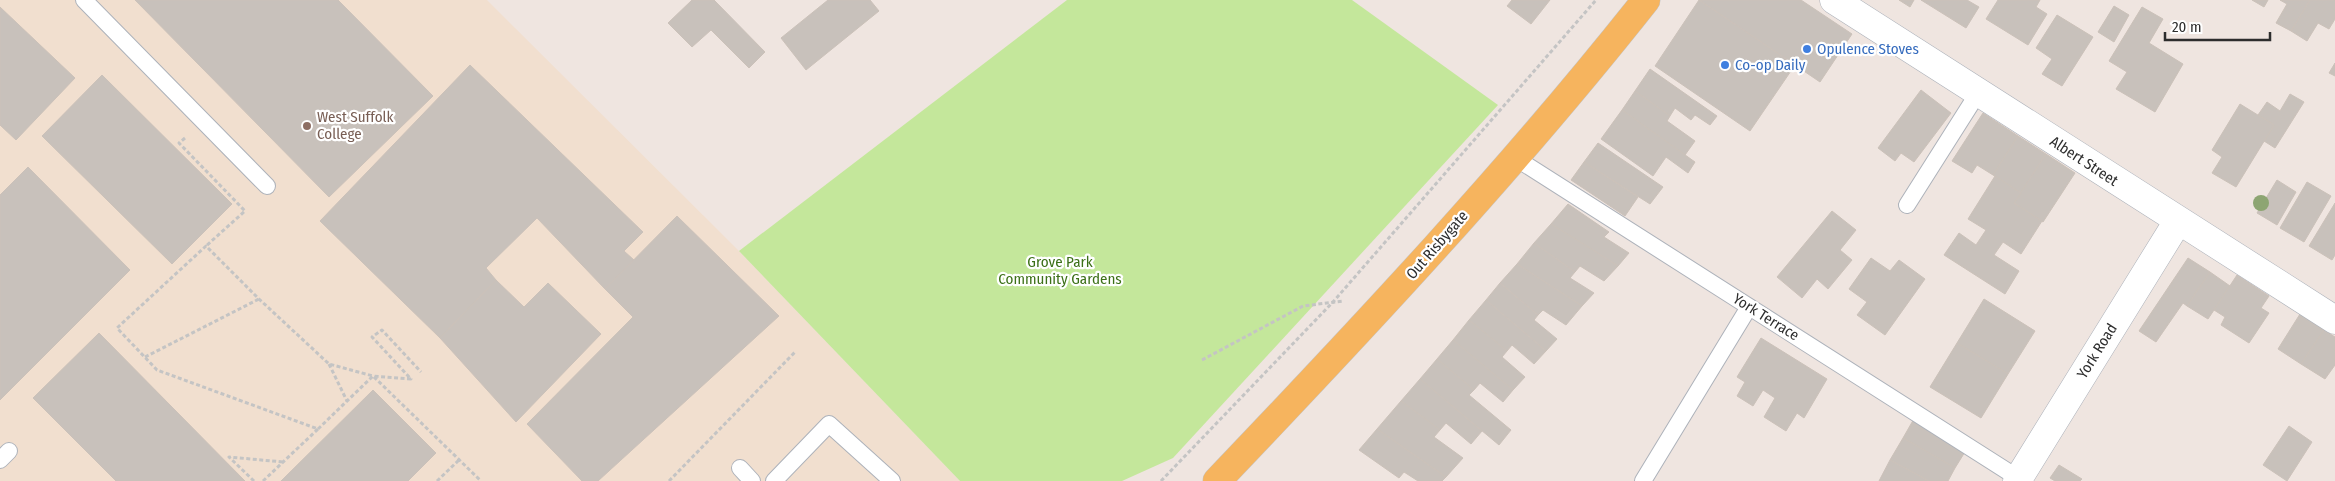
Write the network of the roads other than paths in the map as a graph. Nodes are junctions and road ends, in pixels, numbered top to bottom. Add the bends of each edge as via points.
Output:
1 (84, 0) edge
2 (1646, 0) edge
3 (1834, 0) edge
4 (1978, 93) junction
5 (1514, 157) junction
6 (267, 186) dead end
7 (1907, 205) dead end
8 (2178, 221) junction
9 (1749, 307) junction
10 (2335, 320) edge
11 (740, 468) dead end
12 (2018, 479) edge
13 (752, 481) edge
14 (774, 481) edge
15 (892, 481) edge
16 (1217, 481) edge
17 (1643, 481) edge

1 - 6 lane
2 - 5 main road, Out Risbygate
3 - 4 street, Albert Street
4 - 7 lane
4 - 8 street, Albert Street
5 - 9 lane, York Terrace
5 - 16 main road, Out Risbygate via 1380,310
8 - 10 street, Albert Street
8 - 12 street, York Road
9 - 12 lane, York Terrace
9 - 17 lane
11 - 13 lane
14 - 15 lane via 829,424

